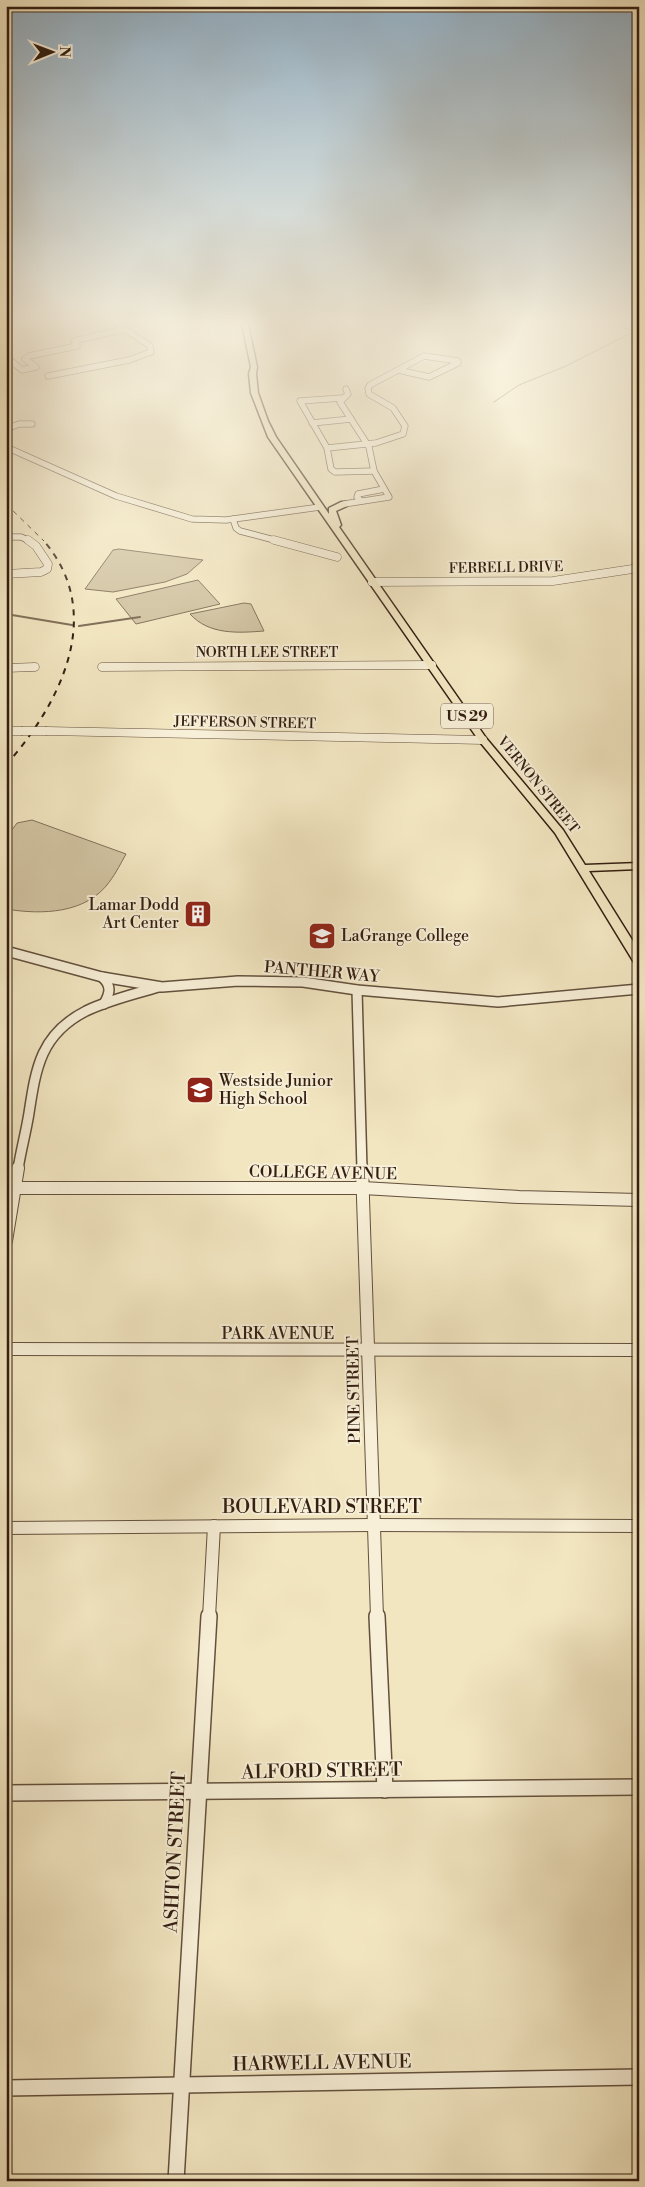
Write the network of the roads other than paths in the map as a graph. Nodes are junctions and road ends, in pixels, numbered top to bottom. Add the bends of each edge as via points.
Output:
1 (267, 426) edge
2 (314, 426) edge
3 (355, 426) edge
4 (405, 426) edge
5 (366, 444) junction
6 (6, 447) edge
7 (327, 448) junction
8 (374, 471) junction
9 (313, 497) junction
10 (344, 504) junction
11 (320, 507) junction
12 (233, 519) junction
13 (338, 532) junction
14 (6, 537) edge
15 (338, 557) dead end
16 (639, 568) edge
17 (6, 574) edge
18 (372, 582) junction
19 (432, 665) junction
20 (35, 667) dead end
21 (102, 667) dead end
22 (6, 668) edge
23 (6, 731) edge
24 (483, 740) junction
25 (639, 866) edge
26 (582, 868) junction
27 (6, 951) edge
28 (639, 961) edge
29 (102, 977) junction
30 (162, 986) junction
31 (639, 989) edge
32 (357, 990) junction
33 (104, 1004) junction
34 (10, 1188) edge
35 (363, 1188) junction
36 (639, 1200) edge
37 (6, 1240) edge
38 (6, 1349) edge
39 (369, 1350) junction
40 (639, 1350) edge
41 (373, 1525) junction
42 (214, 1526) junction
43 (639, 1526) edge
44 (6, 1528) edge
45 (638, 1789) edge
46 (385, 1790) junction
47 (6, 1793) edge
48 (198, 1793) junction
49 (639, 2077) edge
50 (182, 2085) junction
51 (6, 2088) edge
52 (176, 2181) edge

1 - 9 main road, US 29
2 - 7 street
3 - 5 street
4 - 5 street via 403,434 394,439
5 - 7 street
5 - 8 street
6 - 12 street via 128,500 192,519
7 - 8 street via 331,468 335,472
8 - 10 street via 384,489 358,494 361,501
9 - 10 main road
9 - 11 main road, US 29
10 - 13 main road via 332,510
11 - 12 street
11 - 13 main road, US 29
12 - 15 street via 240,532
13 - 18 main road, VERNON STREET / US 29
14 - 17 street via 31,541 48,564 47,569 41,572
16 - 18 street, FERRELL DRIVE via 553,581
18 - 19 main road, VERNON STREET / US 29
19 - 21 street, NORTH LEE STREET
19 - 24 main road, VERNON STREET / US 29
20 - 22 street
23 - 24 street, JEFFERSON STREET, bridge
24 - 26 main road, VERNON STREET / US 29 via 559,832
25 - 26 main road
26 - 28 main road, VERNON STREET / US 29
27 - 29 street, PANTHER WAY
29 - 30 street, PANTHER WAY
29 - 33 street via 110,984
30 - 32 street, PANTHER WAY via 259,980 322,983
30 - 33 street
31 - 32 street, PANTHER WAY via 498,1002
32 - 35 street, PINE STREET
33 - 34 street via 61,1029 42,1053
34 - 35 street, COLLEGE AVENUE
34 - 37 street
35 - 36 street, COLLEGE AVENUE
35 - 39 street, PINE STREET
38 - 39 street, PARK AVENUE
39 - 40 street, PARK AVENUE
39 - 41 street, PINE STREET
41 - 42 street, BOULEVARD STREET
41 - 43 street, BOULEVARD STREET
41 - 46 street, PINE STREET
42 - 44 street, BOULEVARD STREET
42 - 48 street, ASHTON STREET
45 - 46 street, ALFORD STREET
46 - 48 street, ALFORD STREET
47 - 48 street, ALFORD STREET
48 - 50 street, ASHTON STREET
49 - 50 street, HARWELL AVENUE
50 - 51 street, HARWELL AVENUE
50 - 52 street, ASHTON STREET

